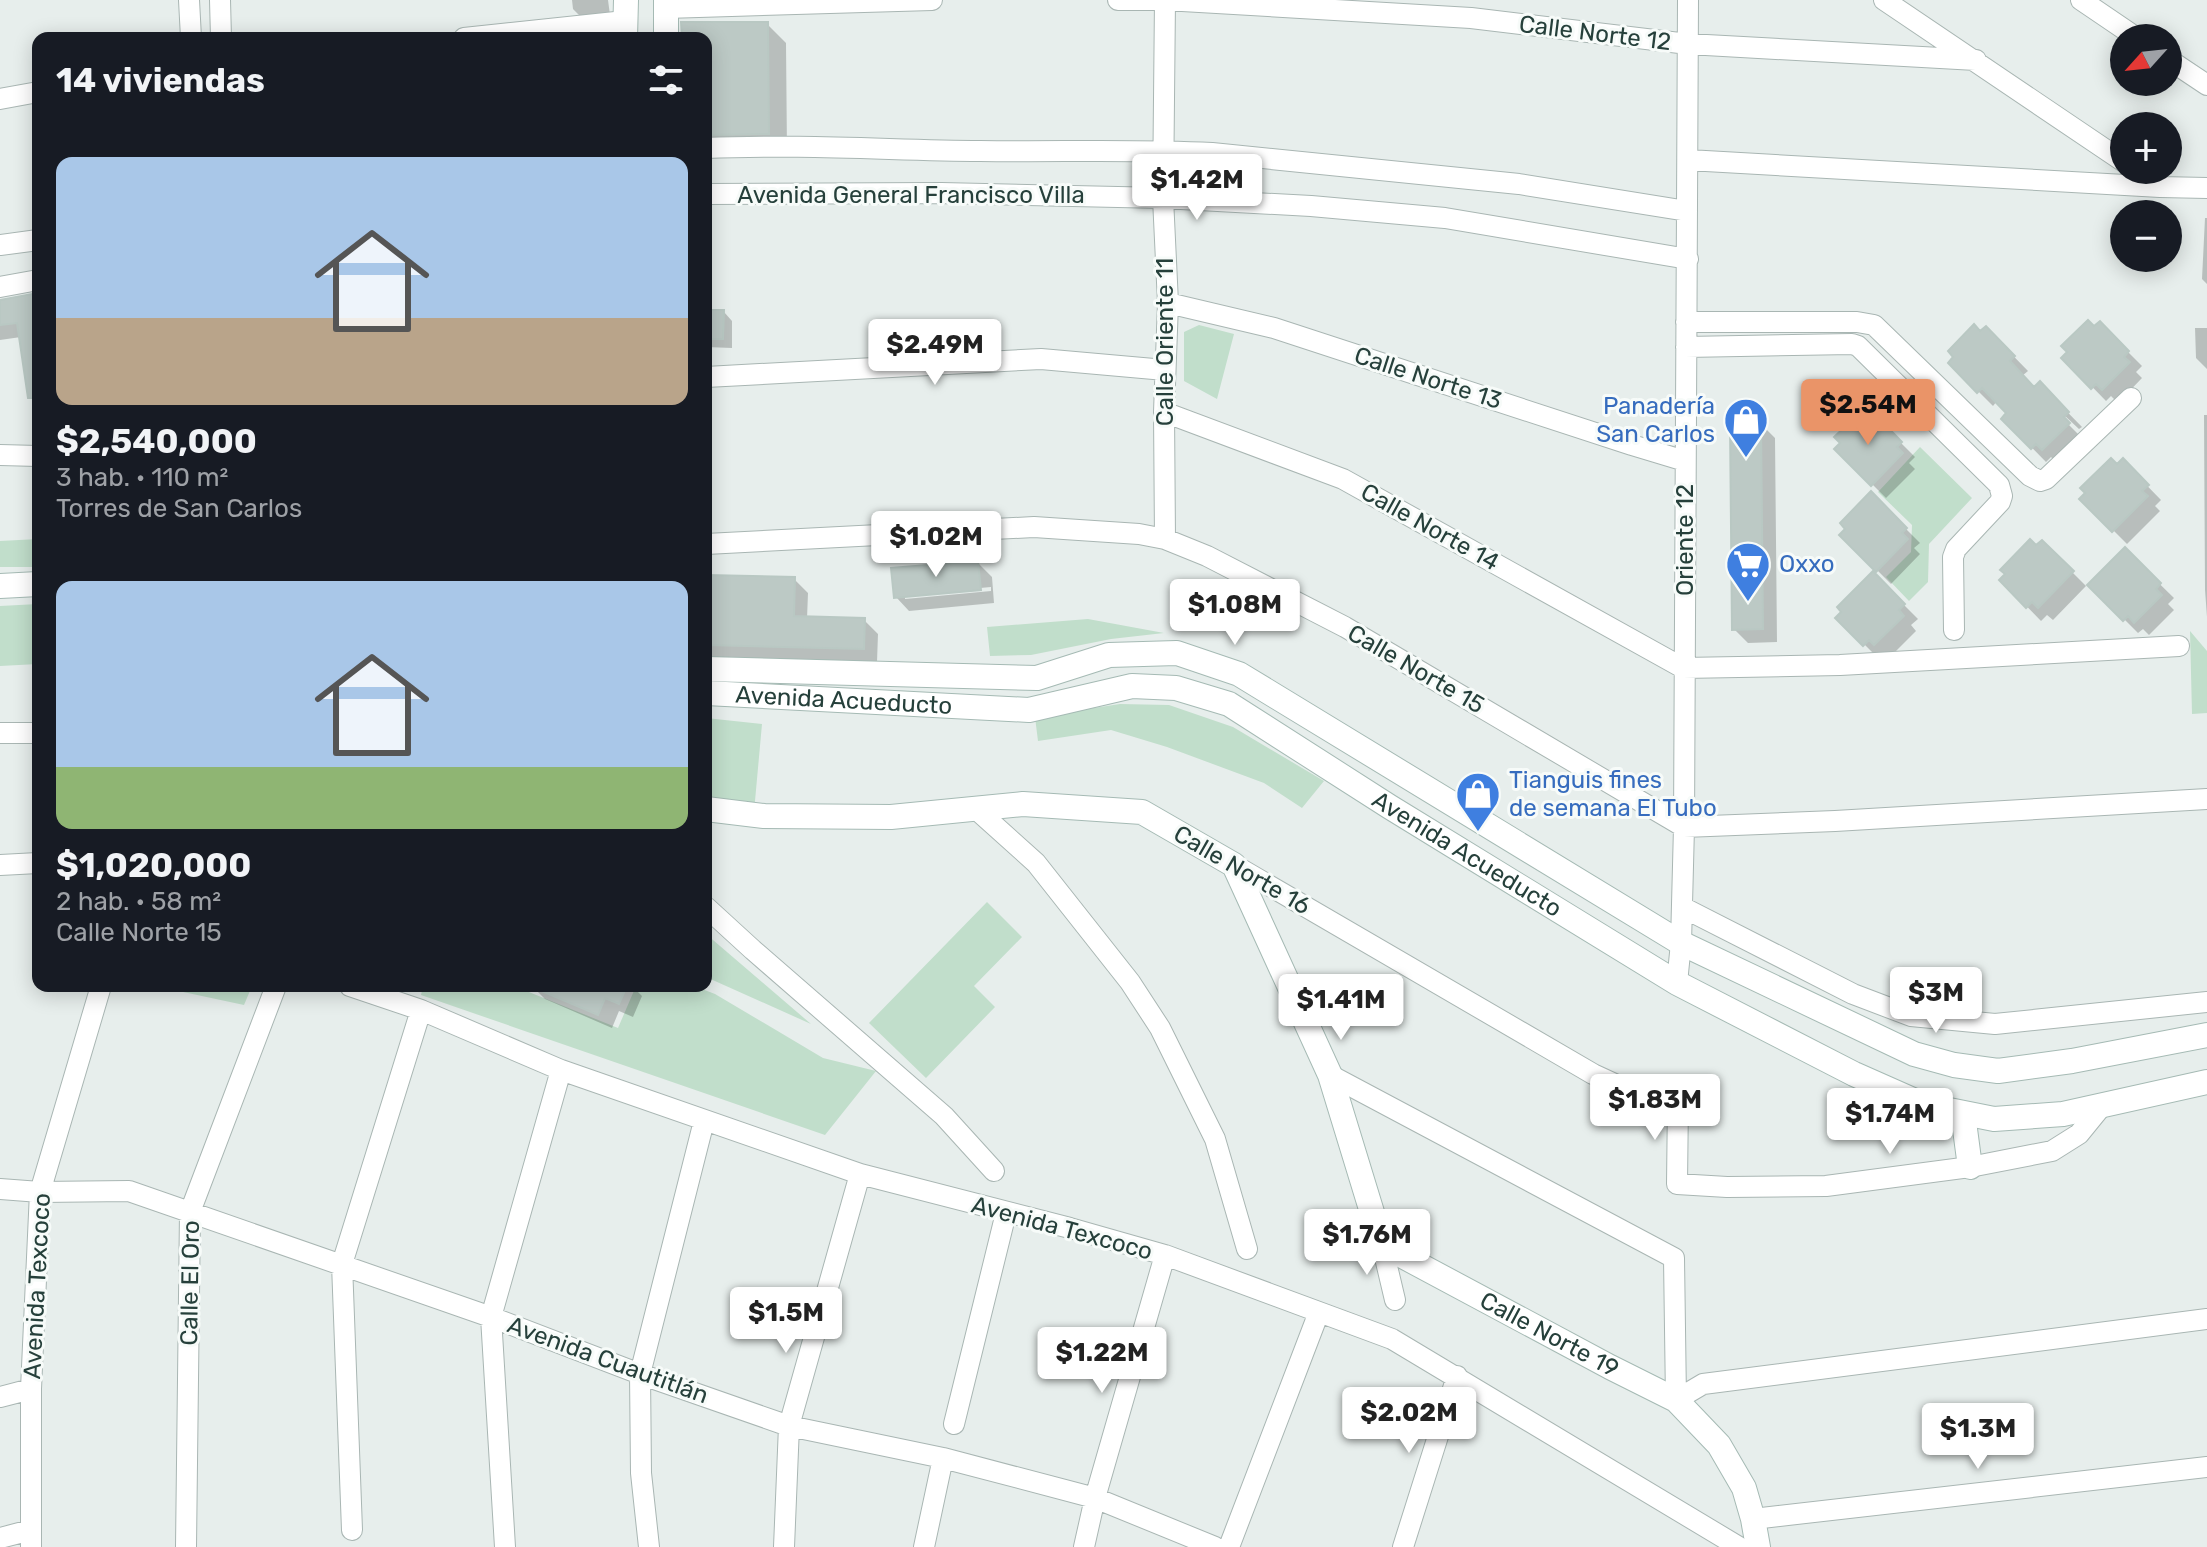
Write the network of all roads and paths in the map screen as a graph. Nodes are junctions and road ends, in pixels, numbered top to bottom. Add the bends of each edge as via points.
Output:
1 (189, 0) edge
2 (220, 0) edge
3 (932, 0) edge
4 (1118, 0) edge
5 (1165, 0) edge
6 (1688, 0) edge
7 (1884, 0) edge
8 (2081, 0) edge
9 (666, 4) edge
10 (625, 20) edge
11 (2116, 24) edge
12 (191, 32) edge
13 (221, 32) edge
14 (518, 32) edge
15 (666, 32) edge
16 (1688, 44) junction
17 (1976, 60) junction
18 (2182, 68) edge
19 (2207, 85) edge
20 (32, 93) edge
21 (0, 99) edge
22 (712, 148) edge
23 (1163, 151) junction
24 (2110, 152) edge
25 (1688, 160) junction
26 (2156, 184) edge
27 (2160, 187) junction
28 (2207, 188) edge
29 (712, 194) edge
30 (1163, 198) junction
31 (1687, 211) junction
32 (32, 241) edge
33 (0, 245) edge
34 (1688, 259) junction
35 (32, 281) edge
36 (0, 287) edge
37 (1168, 303) junction
38 (1686, 322) junction
39 (1686, 347) junction
40 (1165, 370) junction
41 (712, 377) edge
42 (2131, 398) dead end
43 (1164, 412) junction
44 (0, 455) edge
45 (32, 456) edge
46 (1685, 461) junction
47 (2018, 465) junction
48 (1999, 485) junction
49 (1165, 539) junction
50 (712, 544) edge
51 (32, 584) edge
52 (0, 586) edge
53 (1954, 630) dead end
54 (2179, 646) dead end
55 (1683, 668) junction
56 (712, 669) edge
57 (712, 693) edge
58 (0, 733) edge
59 (32, 733) edge
60 (2207, 799) edge
61 (976, 809) junction
62 (712, 810) edge
63 (764, 816) junction
64 (712, 827) edge
65 (1684, 827) junction
66 (32, 863) edge
67 (0, 865) edge
68 (1234, 865) junction
69 (1682, 907) junction
70 (712, 912) edge
71 (1681, 943) junction
72 (1677, 983) junction
73 (99, 992) edge
74 (274, 992) edge
75 (368, 992) edge
76 (2207, 1002) edge
77 (421, 1010) junction
78 (2207, 1035) edge
79 (561, 1070) junction
80 (1330, 1075) junction
81 (2207, 1082) edge
82 (2101, 1107) junction
83 (1963, 1114) junction
84 (704, 1121) junction
85 (1970, 1167) junction
86 (994, 1171) dead end
87 (860, 1174) junction
88 (0, 1189) edge
89 (40, 1192) junction
90 (190, 1212) junction
91 (1006, 1213) junction
92 (1382, 1245) junction
93 (1247, 1249) dead end
94 (1165, 1255) junction
95 (342, 1264) junction
96 (1395, 1300) dead end
97 (1319, 1312) junction
98 (491, 1317) junction
99 (2207, 1319) edge
100 (640, 1374) junction
101 (1457, 1376) junction
102 (31, 1389) junction
103 (0, 1397) edge
104 (1676, 1400) junction
105 (954, 1424) dead end
106 (789, 1426) junction
107 (943, 1458) junction
108 (2207, 1467) edge
109 (1095, 1498) junction
110 (1753, 1519) junction
111 (352, 1530) dead end
112 (0, 1538) edge
113 (31, 1538) edge
114 (186, 1547) edge
115 (505, 1547) edge
116 (649, 1547) edge
117 (784, 1547) edge
118 (924, 1547) edge
119 (1084, 1547) edge
120 (1215, 1547) edge
121 (1229, 1547) edge
122 (1403, 1547) edge
123 (1739, 1547) edge
124 (1758, 1547) edge

1 - 12 street
2 - 13 street
3 - 9 street
4 - 5 street, Calle Norte 12
5 - 16 street, Calle Norte 12 via 1471,18
5 - 23 street, Calle Oriente 11
6 - 16 street, Oriente 12
7 - 17 street
8 - 11 street
9 - 15 street
10 - 14 street
16 - 17 street, Calle Norte 12
16 - 25 street, Oriente 12
17 - 24 street
18 - 19 street
20 - 21 street
22 - 23 street, Avenida General Francisco Villa
23 - 30 street, Calle Oriente 11
23 - 31 street, Avenida General Francisco Villa via 1519,184
25 - 27 street
25 - 31 street, Oriente 12
26 - 27 street
27 - 28 street
29 - 30 street, Avenida General Francisco Villa
30 - 34 street, Avenida General Francisco Villa via 1445,218
30 - 37 street, Calle Oriente 11
31 - 34 street, Oriente 12
32 - 33 street
34 - 38 street, Oriente 12
35 - 36 street
37 - 40 street, Calle Oriente 11
37 - 46 street, Calle Norte 13 via 1274,328
38 - 39 street, Oriente 12
38 - 47 street via 1874,325
39 - 46 street, Oriente 12
39 - 48 street via 1858,346
40 - 41 street via 1041,359
40 - 43 street, Calle Oriente 11
42 - 47 street via 2046,479 2035,480
43 - 49 street, Calle Oriente 11
43 - 55 street, Calle Norte 14 via 1343,479
44 - 45 street
46 - 55 street, Oriente 12
47 - 48 street
48 - 53 street via 2000,502 1953,557
49 - 50 street, Calle Norte 15 via 1034,527
49 - 65 street, Calle Norte 15 via 1345,627
51 - 52 street
54 - 55 street
55 - 65 street, Oriente 12
56 - 71 street, Avenida Acueducto via 1037,678 1109,655 1177,653 1239,674
57 - 72 street, Avenida Acueducto via 1029,710 1132,686 1176,688 1229,704
58 - 59 street
60 - 65 street
61 - 63 street, Calle Norte 16 via 891,817
61 - 68 street, Calle Norte 16 via 1023,804 1142,812
61 - 93 street via 1036,863 1160,1028 1215,1139
62 - 63 street, Calle Norte 16
63 - 64 street, Calle Norte 16 via 742,825
65 - 69 street, Oriente 12
66 - 67 street
68 - 80 street
68 - 85 street, Calle Norte 16 via 1593,1074 1632,1092 1678,1100 1677,1184 1826,1186
69 - 71 street, Oriente 12
69 - 76 street via 1853,994 1911,1016 1995,1024
70 - 86 street via 944,1116
71 - 72 street, Oriente 12
71 - 78 street, Avenida Acueducto via 1914,1054 1954,1065 1998,1071
72 - 83 street, Avenida Acueducto via 1868,1080 1924,1105
73 - 89 street, Avenida Texcoco
74 - 90 street, Calle El Oro
75 - 77 street, Avenida Texcoco
77 - 79 street, Avenida Texcoco
77 - 95 street
79 - 84 street, Avenida Texcoco
79 - 98 street
80 - 92 street
80 - 104 street via 1674,1258
81 - 82 street, Avenida Acueducto
82 - 83 street, Avenida Acueducto via 1994,1119
82 - 85 street via 2079,1134 2052,1151
83 - 85 street
84 - 87 street, Avenida Texcoco
84 - 100 street
87 - 91 street, Avenida Texcoco
87 - 106 street
88 - 89 street, Avenida Cuautitlán
89 - 90 street, Avenida Cuautitlán via 129,1191
89 - 102 street, Avenida Texcoco
90 - 95 street, Avenida Cuautitlán
90 - 114 street, Calle El Oro
91 - 94 street, Avenida Texcoco
91 - 105 street
92 - 96 street
92 - 104 street, Calle Norte 19
94 - 97 street, Avenida Texcoco
94 - 109 street
95 - 98 street, Avenida Cuautitlán
95 - 111 street
97 - 101 street, Avenida Texcoco via 1392,1339
97 - 121 street
98 - 100 street, Avenida Cuautitlán
98 - 115 street
99 - 104 street via 1703,1384
100 - 106 street, Avenida Cuautitlán
100 - 116 street via 641,1473
101 - 122 street
101 - 123 street, Avenida Texcoco
102 - 103 street
102 - 113 street, Avenida Texcoco
104 - 110 street, Calle Norte 19 via 1719,1445 1744,1488
106 - 107 street, Avenida Cuautitlán
106 - 117 street
107 - 109 street, Avenida Cuautitlán
107 - 118 street
108 - 110 street
109 - 119 street
109 - 120 street, Avenida Cuautitlán
110 - 124 street, Calle Norte 19
112 - 113 street

